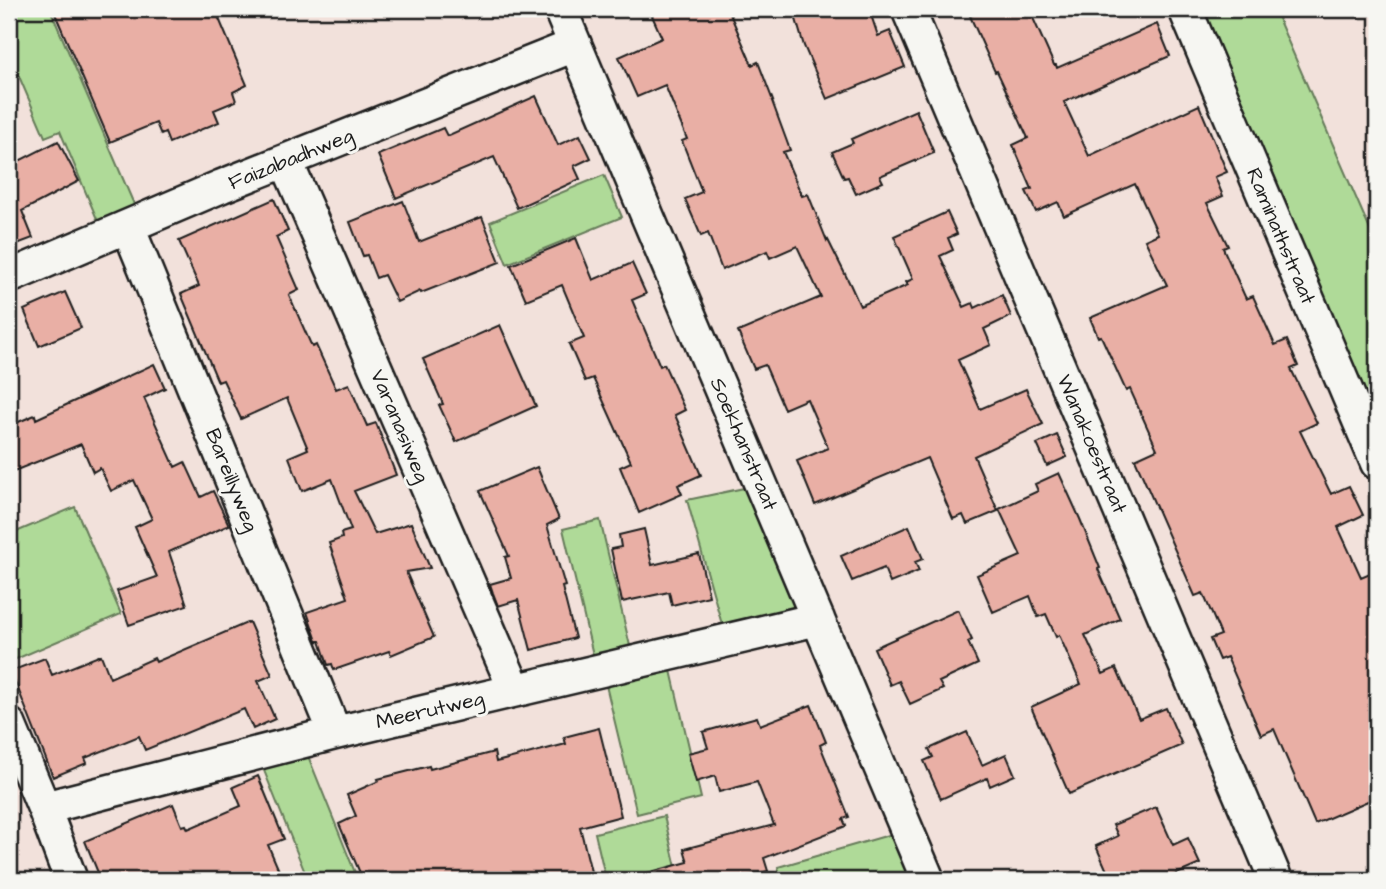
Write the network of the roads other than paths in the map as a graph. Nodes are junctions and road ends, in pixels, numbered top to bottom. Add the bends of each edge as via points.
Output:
1 (560, 9) edge
2 (908, 9) edge
3 (1185, 9) edge
4 (575, 45) junction
5 (286, 161) junction
6 (128, 227) junction
7 (9, 277) edge
8 (1377, 463) edge
9 (818, 619) junction
10 (515, 690) junction
11 (9, 724) edge
12 (335, 733) junction
13 (44, 808) junction
14 (71, 880) edge
15 (928, 880) edge
16 (1276, 880) edge

1 - 4 street, Soekhanstraat
2 - 16 street, Wanakoestraat
3 - 8 street, Raminathstraat
4 - 5 street, Faizabadhweg
4 - 9 street, Soekhanstraat
5 - 6 street, Faizabadhweg
5 - 10 street, Varanasiweg
6 - 7 street, Faizabadhweg
6 - 12 street, Bareillyweg
9 - 10 street, Meerutweg
9 - 15 street, Soekhanstraat
10 - 12 street, Meerutweg
11 - 13 street
12 - 13 street, Meerutweg
13 - 14 street

